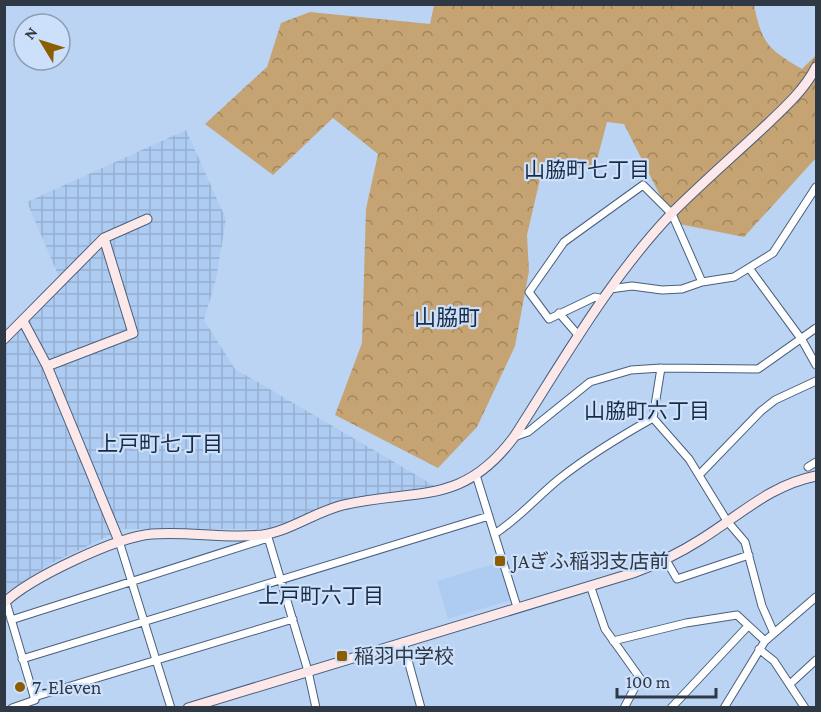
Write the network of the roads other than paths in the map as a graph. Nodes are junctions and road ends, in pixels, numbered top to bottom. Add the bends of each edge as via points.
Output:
1 (816, 67) edge
2 (816, 187) edge
3 (672, 214) junction
4 (147, 219) dead end
5 (104, 238) junction
6 (749, 268) junction
7 (702, 282) junction
8 (610, 289) junction
9 (603, 299) junction
10 (559, 313) junction
11 (23, 321) junction
12 (816, 328) edge
13 (579, 336) junction
14 (4, 339) edge
15 (802, 340) junction
16 (816, 365) edge
17 (47, 366) junction
18 (661, 368) junction
19 (816, 381) edge
20 (653, 418) junction
21 (514, 437) junction
22 (816, 462) edge
23 (808, 467) dead end
24 (700, 474) junction
25 (476, 475) junction
26 (816, 476) edge
27 (489, 516) junction
28 (727, 521) junction
29 (496, 533) junction
30 (267, 536) junction
31 (119, 541) junction
32 (749, 555) junction
33 (666, 560) junction
34 (281, 579) junction
35 (132, 581) junction
36 (591, 588) junction
37 (816, 597) edge
38 (5, 603) edge
39 (517, 607) junction
40 (293, 619) junction
41 (11, 620) junction
42 (144, 621) junction
43 (748, 626) junction
44 (773, 632) junction
45 (613, 641) junction
46 (765, 641) junction
47 (403, 642) junction
48 (759, 649) junction
49 (22, 659) junction
50 (156, 660) junction
51 (816, 660) edge
52 (309, 671) junction
53 (790, 684) junction
54 (35, 702) edge
55 (12, 708) edge
56 (171, 708) edge
57 (188, 708) edge
58 (316, 708) edge
59 (421, 708) edge
60 (624, 708) edge
61 (670, 708) edge
62 (724, 708) edge
63 (805, 708) edge

1 - 3 street via 800,92
2 - 6 street via 773,253
3 - 7 street
3 - 8 street
3 - 10 street via 643,185 564,242 529,292 549,319
4 - 5 street
5 - 11 street
5 - 17 street via 133,333
6 - 7 street via 734,277
6 - 15 street
7 - 8 street via 662,290 632,286
8 - 9 street
9 - 10 street via 595,297
9 - 13 street
10 - 13 street
11 - 14 street
11 - 17 street
12 - 15 street
13 - 21 street
15 - 16 street
15 - 18 street via 758,369
17 - 31 street
18 - 20 street
18 - 21 street via 631,370 590,382 528,432
19 - 24 street via 761,411
20 - 24 street
20 - 29 street via 561,478
21 - 25 street
22 - 23 street
24 - 28 street
25 - 27 street
25 - 30 street via 443,491 343,505
26 - 28 street via 773,490
27 - 29 street
27 - 34 street
28 - 32 street via 745,542
28 - 33 street
29 - 39 street
30 - 31 street via 152,534
30 - 34 street
30 - 35 street
31 - 35 street
31 - 38 street via 31,583
32 - 33 street via 677,579
32 - 44 street
33 - 36 street
34 - 40 street
34 - 42 street
35 - 41 street
35 - 42 street
36 - 39 street
36 - 45 street
37 - 44 street
38 - 41 street
39 - 47 street
40 - 50 street
40 - 52 street
41 - 49 street
42 - 49 street
42 - 50 street
43 - 45 street via 737,615 686,622
43 - 46 street
43 - 61 street
44 - 46 street
45 - 60 street via 640,678
46 - 48 street
47 - 52 street
47 - 59 street
48 - 53 street via 774,661
48 - 62 street
49 - 54 street
50 - 54 street
50 - 56 street
51 - 53 street
52 - 57 street
52 - 58 street
53 - 63 street
54 - 55 street

